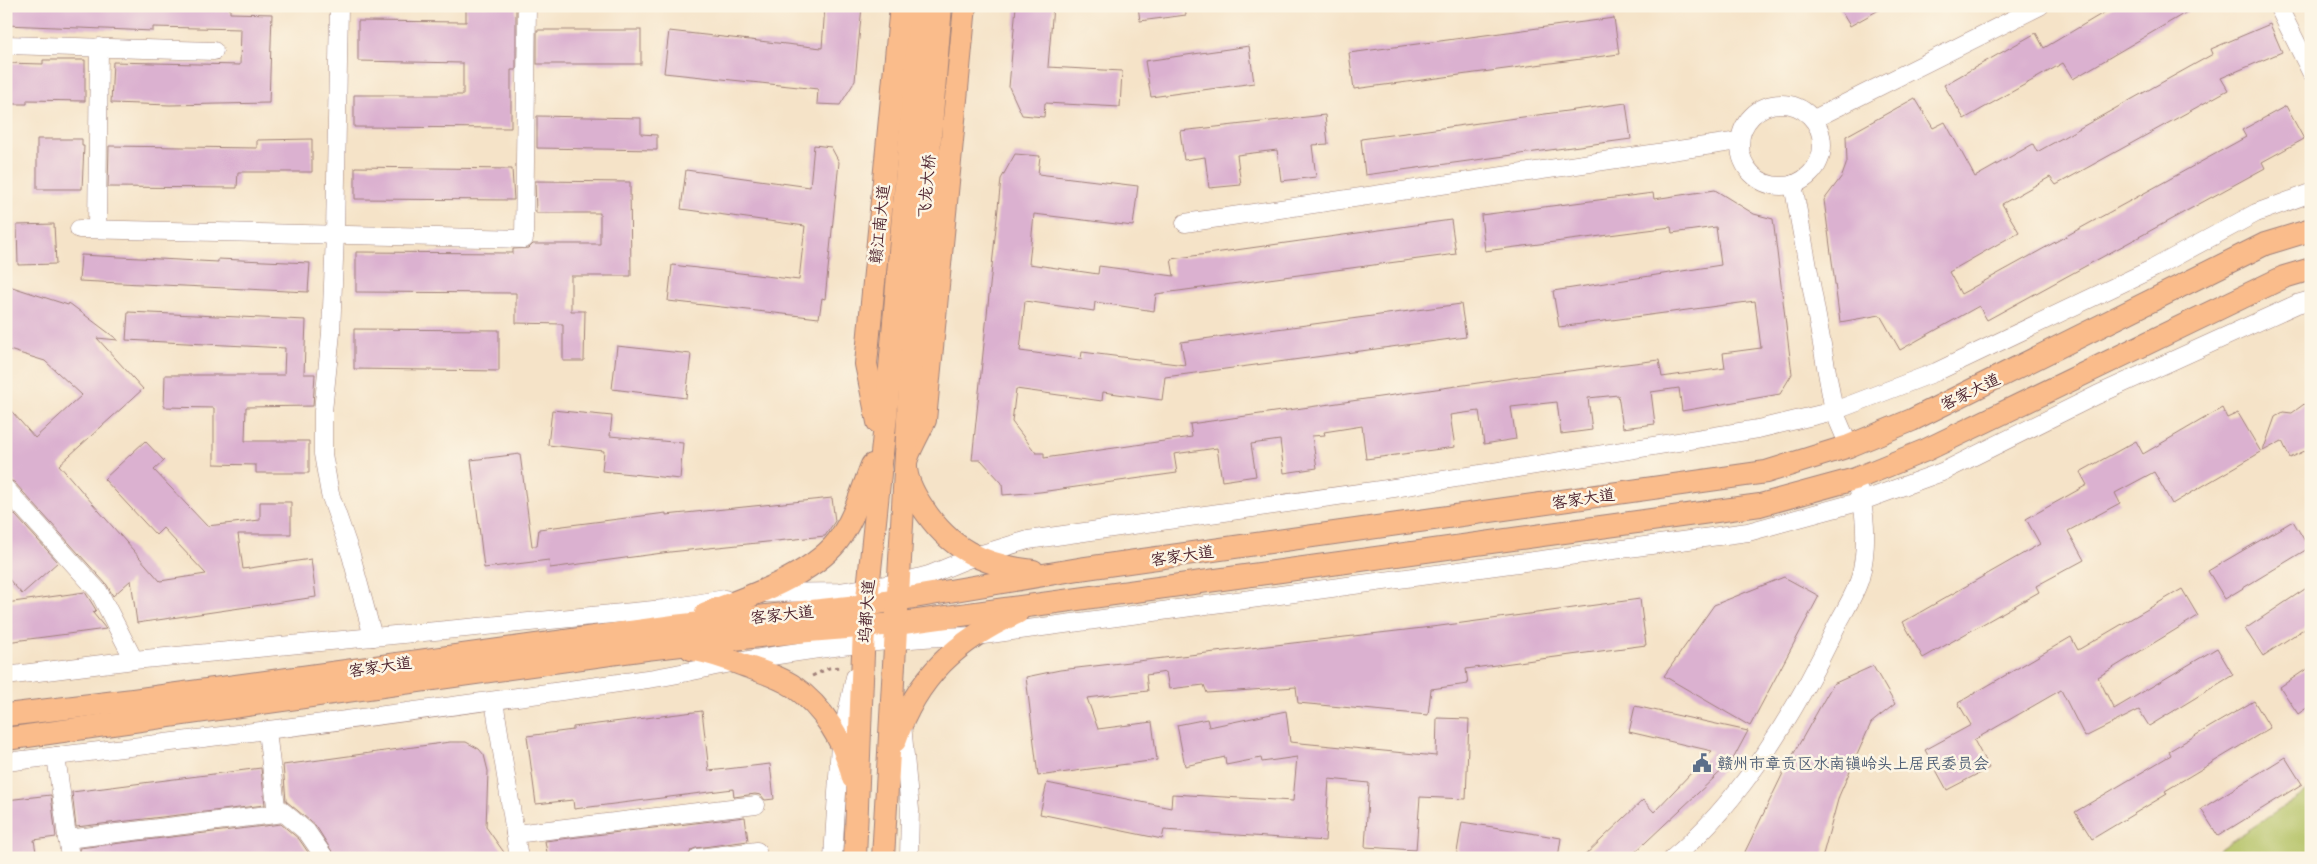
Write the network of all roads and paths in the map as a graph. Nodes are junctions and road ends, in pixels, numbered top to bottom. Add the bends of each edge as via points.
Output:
1 (339, 6) edge
2 (527, 6) edge
3 (901, 6) edge
4 (921, 6) edge
5 (941, 6) edge
6 (965, 6) edge
7 (2040, 6) edge
8 (2278, 6) edge
9 (6, 44) edge
10 (99, 47) junction
11 (214, 51) dead end
12 (2311, 72) edge
13 (1814, 119) junction
14 (1739, 142) junction
15 (1793, 184) junction
16 (2311, 193) edge
17 (2311, 217) edge
18 (1185, 223) dead end
19 (78, 229) dead end
20 (97, 229) junction
21 (2303, 233) edge
22 (335, 235) junction
23 (2311, 269) edge
24 (2311, 300) edge
25 (900, 366) junction
26 (1834, 411) junction
27 (882, 442) junction
28 (1849, 446) junction
29 (906, 464) junction
30 (1855, 479) junction
31 (6, 488) edge
32 (1862, 501) junction
33 (975, 556) junction
34 (1079, 569) junction
35 (898, 591) junction
36 (758, 593) junction
37 (867, 596) junction
38 (1056, 600) junction
39 (674, 626) junction
40 (897, 634) junction
41 (976, 636) junction
42 (373, 637) junction
43 (863, 637) junction
44 (646, 649) junction
45 (134, 660) junction
46 (736, 662) junction
47 (6, 676) edge
48 (494, 701) junction
49 (6, 715) edge
50 (902, 722) junction
51 (268, 731) junction
52 (6, 739) edge
53 (840, 744) junction
54 (56, 756) junction
55 (6, 762) edge
56 (856, 790) junction
57 (885, 791) junction
58 (756, 805) dead end
59 (284, 813) junction
60 (515, 834) junction
61 (67, 839) junction
62 (757, 851) dead end
63 (70, 858) edge
64 (325, 858) edge
65 (519, 858) edge
66 (698, 858) edge
67 (833, 858) edge
68 (854, 858) edge
69 (883, 858) edge
70 (909, 858) edge
71 (1673, 858) edge

1 - 22 street
2 - 22 street via 524,239
3 - 27 main road, 赣江南大道 via 866,364
4 - 25 main road, 飞龙大桥
5 - 25 main road, 飞龙大桥
6 - 29 main road via 926,420
7 - 13 street
8 - 12 street
9 - 10 street
10 - 11 street
10 - 20 street
13 - 14 street via 1796,106 1775,104 1754,112
13 - 15 street via 1822,139 1820,160 1807,177
14 - 15 street via 1743,163 1757,179 1777,186
14 - 18 street
15 - 26 street
16 - 26 street via 2256,213 2154,268 1936,372
17 - 21 street
19 - 20 street
20 - 22 street
21 - 28 main road, 客家大道 via 2265,244 1912,420
22 - 42 street via 323,454 330,494 351,555
23 - 30 main road, 客家大道 via 2284,277 1926,450
24 - 32 street via 2097,396 1942,472
25 - 27 main road, 坞都大道
25 - 29 main road, 坞都大道
26 - 28 street
26 - 33 street via 1758,429 1394,488 1028,540
27 - 36 main road via 850,520 837,542 804,569
27 - 37 main road, 坞都大道
28 - 34 main road, 客家大道 via 1766,472
29 - 33 main road via 916,497 932,522 958,548
29 - 35 main road, 坞都大道
30 - 32 street
30 - 38 main road, 客家大道 via 1760,505
31 - 45 street via 99,592
32 - 41 street via 1748,532
32 - 71 street via 1865,541 1860,578 1816,669 1747,779 1726,806
33 - 34 main road via 1030,571
33 - 35 street
34 - 35 main road, 客家大道
35 - 37 main road, 客家大道
35 - 40 main road, 坞都大道
36 - 37 street via 840,592
36 - 39 main road
36 - 42 street via 664,609
37 - 39 main road, 客家大道
37 - 43 main road, 坞都大道
38 - 40 main road, 客家大道
38 - 41 main road via 995,623
39 - 49 main road, 客家大道
40 - 41 street
40 - 43 main road, 客家大道
40 - 50 street
40 - 57 main road, 坞都大道
41 - 50 main road via 928,675
42 - 45 street
43 - 44 main road, 客家大道 via 796,632
43 - 46 street
43 - 53 street
43 - 56 main road, 坞都大道
44 - 46 main road via 686,648
44 - 52 main road, 客家大道
45 - 47 street
46 - 48 street via 678,675
46 - 53 main road via 793,686 816,705
48 - 51 street
48 - 60 street
50 - 57 main road via 893,748
50 - 70 street via 910,810
51 - 54 street
51 - 59 street via 276,806
53 - 56 main road via 852,770
53 - 67 street
54 - 55 street
54 - 61 street
56 - 68 main road, 坞都大道
57 - 69 main road, 坞都大道
58 - 60 street
59 - 61 street
59 - 64 street via 307,832
60 - 65 street
61 - 63 street
62 - 66 street

